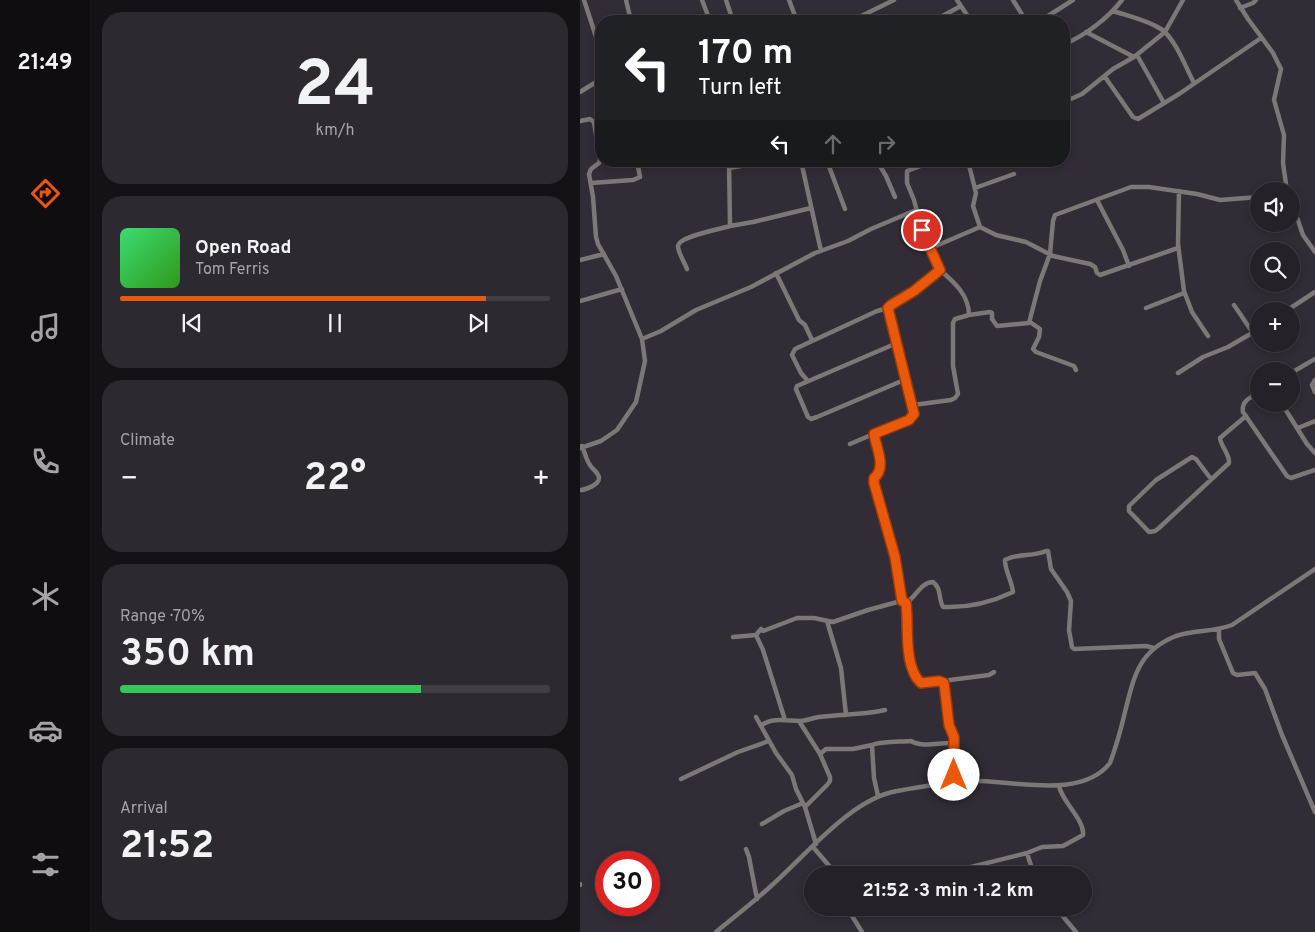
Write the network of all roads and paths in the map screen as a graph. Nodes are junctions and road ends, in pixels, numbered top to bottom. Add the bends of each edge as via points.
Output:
1 (584, 0) edge
2 (626, 0) edge
3 (702, 0) edge
4 (726, 0) edge
5 (789, 0) edge
6 (894, 0) edge
7 (1013, 0) edge
8 (1073, 0) edge
9 (1122, 0) edge
10 (1183, 0) edge
11 (1236, 0) edge
12 (1256, 0) edge
13 (960, 2) edge
14 (1240, 8) junction
15 (1113, 11) junction
16 (630, 15) edge
17 (708, 15) edge
18 (731, 15) edge
19 (795, 15) edge
20 (863, 15) edge
21 (942, 15) edge
22 (968, 15) edge
23 (1022, 15) edge
24 (1049, 15) edge
25 (1086, 32) junction
26 (1165, 32) junction
27 (595, 34) edge
28 (1261, 38) junction
29 (1070, 41) edge
30 (1135, 56) junction
31 (1105, 77) junction
32 (595, 83) edge
33 (1194, 83) junction
34 (580, 92) edge
35 (1070, 99) edge
36 (1164, 103) junction
37 (580, 121) edge
38 (595, 129) edge
39 (595, 166) edge
40 (638, 167) edge
41 (735, 167) edge
42 (802, 167) edge
43 (829, 167) edge
44 (881, 167) edge
45 (918, 167) edge
46 (970, 167) edge
47 (729, 168) joint
48 (1014, 174) dead end
49 (1286, 182) edge
50 (591, 183) junction
51 (975, 188) junction
52 (1180, 192) junction
53 (895, 197) dead end
54 (1250, 198) edge
55 (1097, 200) junction
56 (811, 208) junction
57 (846, 209) dead end
58 (916, 210) junction
59 (730, 226) junction
60 (980, 227) junction
61 (1300, 227) edge
62 (931, 248) junction
63 (1178, 248) junction
64 (822, 251) junction
65 (1315, 252) edge
66 (604, 254) junction
67 (1050, 254) junction
68 (580, 260) edge
69 (1129, 266) junction
70 (687, 269) dead end
71 (940, 270) junction
72 (776, 273) junction
73 (622, 289) junction
74 (1315, 292) edge
75 (1184, 293) junction
76 (580, 301) edge
77 (1300, 302) edge
78 (1234, 306) dead end
79 (888, 308) junction
80 (1146, 308) dead end
81 (969, 315) junction
82 (1030, 322) junction
83 (1250, 329) edge
84 (1250, 335) edge
85 (1208, 336) dead end
86 (642, 339) junction
87 (812, 340) junction
88 (897, 343) junction
89 (1315, 359) edge
90 (1300, 368) edge
91 (1076, 370) dead end
92 (1178, 373) dead end
93 (808, 380) junction
94 (904, 380) junction
95 (1315, 380) edge
96 (1315, 392) edge
97 (1250, 398) edge
98 (912, 406) junction
99 (1287, 412) edge
100 (1246, 416) junction
101 (1315, 420) edge
102 (1298, 428) junction
103 (874, 434) junction
104 (850, 444) dead end
105 (581, 447) edge
106 (1315, 453) edge
107 (1315, 470) edge
108 (1211, 479) junction
109 (580, 490) edge
110 (1315, 568) edge
111 (904, 602) junction
112 (828, 621) junction
113 (1219, 630) junction
114 (756, 635) junction
115 (733, 637) dead end
116 (1154, 648) junction
117 (994, 672) dead end
118 (944, 683) junction
119 (884, 710) dead end
120 (846, 715) junction
121 (756, 717) dead end
122 (785, 720) junction
123 (799, 721) junction
124 (762, 725) junction
125 (768, 740) junction
126 (954, 742) junction
127 (872, 745) junction
128 (820, 754) junction
129 (681, 779) dead end
130 (956, 782) junction
131 (1059, 786) junction
132 (878, 796) junction
133 (804, 805) junction
134 (1315, 812) edge
135 (762, 824) dead end
136 (815, 845) junction
137 (746, 849) dead end
138 (1026, 853) junction
139 (830, 866) edge
140 (975, 866) edge
141 (1031, 866) edge
142 (757, 898) junction
143 (852, 916) edge
144 (1063, 916) edge
145 (716, 932) edge
146 (862, 932) edge
147 (1076, 932) edge

1 - 27 street
2 - 16 street
3 - 17 street
4 - 18 street
5 - 19 street
6 - 20 street
7 - 23 street
8 - 24 street
9 - 15 street
10 - 26 street
11 - 14 street
12 - 14 street
13 - 21 street
13 - 22 street
14 - 28 street
15 - 25 street
15 - 26 street
25 - 29 street
25 - 30 street
26 - 30 street
26 - 33 street
28 - 33 street
28 - 49 street via 1281,69 1274,100 1284,134
30 - 31 street
30 - 36 street
31 - 35 street
31 - 36 street via 1135,119
32 - 34 street
33 - 36 street
37 - 38 street via 590,119
39 - 50 street via 590,171
40 - 50 street via 640,178
41 - 47 street
42 - 56 street
43 - 57 street
44 - 53 street
45 - 58 street via 907,171 907,183
46 - 51 street
47 - 59 street
48 - 51 street
50 - 66 street via 596,237
51 - 60 street via 973,206
52 - 54 street via 1220,200
52 - 55 street via 1131,187
52 - 63 street
55 - 67 street via 1055,215
55 - 69 street
56 - 59 street
56 - 64 street
58 - 62 street
58 - 64 street
59 - 70 street via 680,242 679,250
60 - 62 street
60 - 67 street via 996,235 1026,242
61 - 65 street
62 - 71 street
63 - 69 street
63 - 75 street
64 - 72 street
66 - 68 street
66 - 73 street
67 - 69 street via 1090,264 1100,275
67 - 82 street
71 - 79 street
71 - 81 street via 957,284 968,303
72 - 86 street
72 - 87 street
73 - 76 street
73 - 86 street
74 - 77 street
75 - 80 street
75 - 85 street
78 - 83 street
79 - 87 street
79 - 88 street
81 - 82 street via 990,312 998,326
81 - 98 street via 955,319 953,323 953,366 958,394 955,398
82 - 91 street via 1040,329 1033,349 1074,366
84 - 92 street
86 - 105 street via 645,361 633,408 614,433 591,446
87 - 93 street via 792,353
88 - 93 street
88 - 94 street
89 - 90 street
93 - 94 street via 796,389 805,413 811,419
94 - 98 street
95 - 96 street via 1312,385
97 - 100 street via 1243,408
98 - 103 street via 914,414 911,418
99 - 102 street
100 - 107 street via 1288,477
100 - 108 street via 1220,438 1230,461
101 - 102 street
102 - 106 street
103 - 104 street
103 - 111 street via 881,459 874,483
105 - 109 street via 599,479 586,490
108 - 108 street via 1155,531 1149,532 1129,510 1129,506 1156,480 1192,457
110 - 113 street via 1243,618
111 - 112 street
111 - 116 street via 929,582 939,589 944,606 982,603 1010,594 1013,590 1006,560 1048,551 1052,573 1071,601 1070,630 1074,649
111 - 118 street via 914,674 921,683
112 - 114 street via 796,618 763,631 761,629
112 - 120 street via 840,668
113 - 116 street via 1177,636
113 - 134 street via 1219,639 1233,672 1237,675 1255,672 1265,689
114 - 115 street
114 - 122 street
116 - 131 street via 1144,658 1133,680 1110,764 1094,777
117 - 118 street
118 - 126 street
119 - 120 street
120 - 123 street
121 - 124 street
122 - 123 street
122 - 124 street
123 - 128 street
124 - 125 street
125 - 129 street
125 - 133 street via 792,774
126 - 127 street via 916,744 911,741
126 - 130 street
127 - 128 street via 826,750
127 - 132 street
128 - 133 street via 830,781
130 - 131 street
130 - 132 street
131 - 138 street via 1083,835 1063,846 1042,847
132 - 136 street via 857,807
133 - 135 street via 784,811
133 - 136 street
136 - 139 street
136 - 142 street
137 - 142 street
138 - 140 street
138 - 141 street
142 - 145 street
143 - 146 street
144 - 147 street

